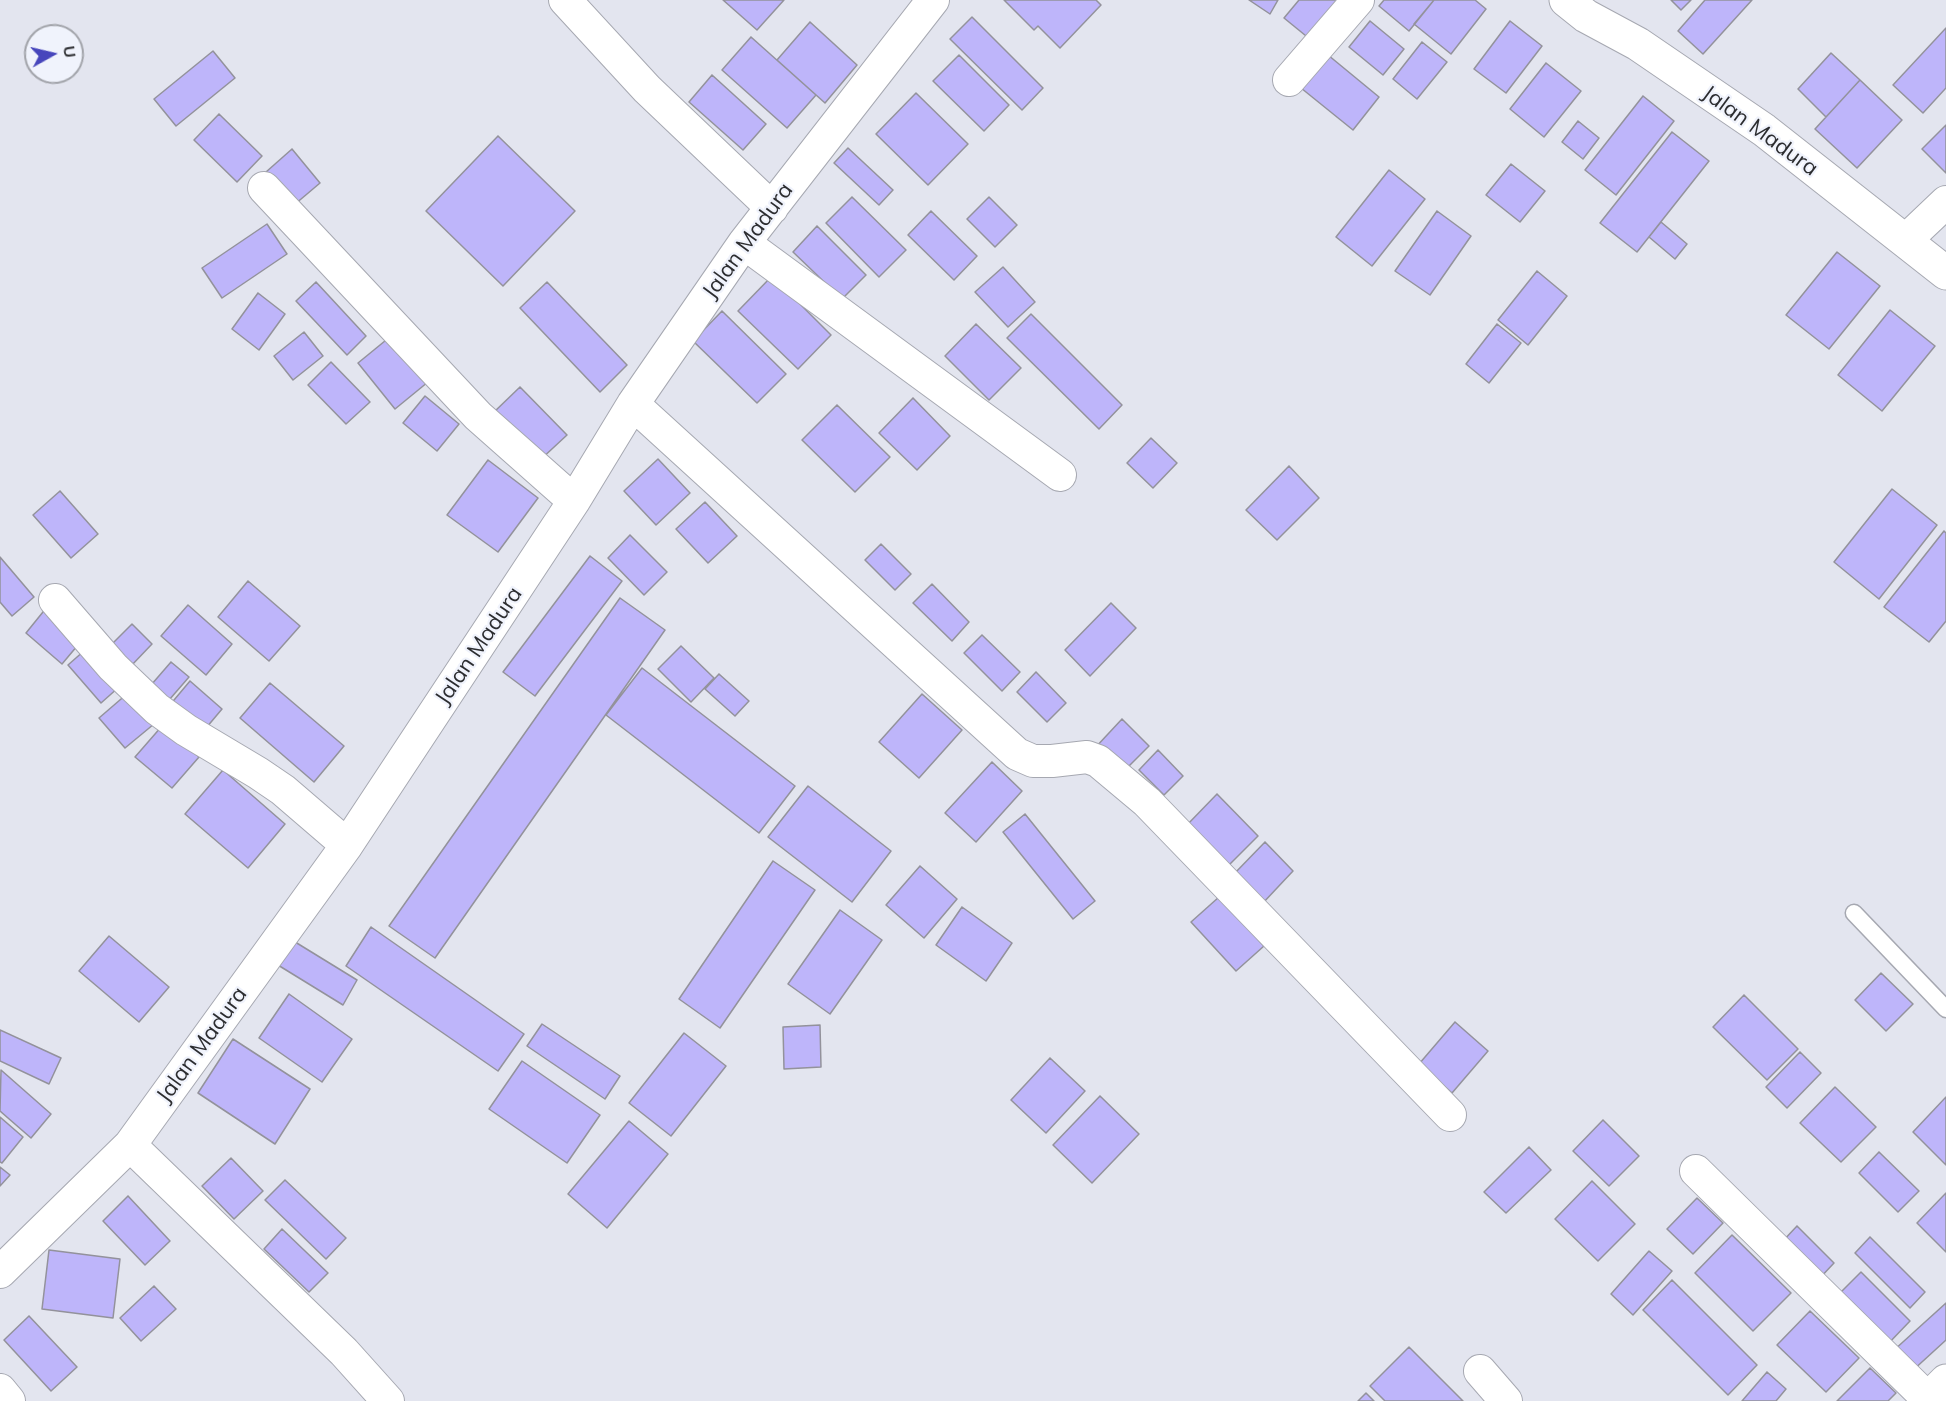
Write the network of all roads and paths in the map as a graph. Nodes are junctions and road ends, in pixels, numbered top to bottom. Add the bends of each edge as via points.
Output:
1 (566, 0) edge
2 (933, 0) edge
3 (1358, 0) edge
4 (1566, 0) edge
5 (1289, 80) dead end
6 (264, 188) dead end
7 (1946, 201) edge
8 (772, 208) junction
9 (1906, 240) junction
10 (744, 243) junction
11 (1946, 273) edge
12 (633, 404) junction
13 (1060, 475) dead end
14 (574, 501) junction
15 (56, 600) dead end
16 (346, 845) junction
17 (1854, 913) dead end
18 (1946, 1009) edge
19 (1450, 1115) dead end
20 (130, 1145) junction
21 (1696, 1171) dead end
22 (0, 1272) edge
23 (1480, 1371) dead end
24 (0, 1390) edge
25 (1934, 1394) edge
26 (9, 1401) edge
27 (388, 1401) edge
28 (1506, 1401) edge

1 - 8 street via 647,89
2 - 8 street, Jalan Madura
3 - 5 street
4 - 9 street, Jalan Madura via 1764,129
6 - 14 street via 478,416
7 - 9 street
8 - 10 street, Jalan Madura
9 - 11 street, Jalan Madura
10 - 12 street, Jalan Madura
10 - 13 street
12 - 14 street, Jalan Madura
12 - 19 street via 1017,754 1033,761 1087,757 1098,761 1147,802
14 - 16 street, Jalan Madura
15 - 16 street via 113,667 157,709 283,790
16 - 20 street, Jalan Madura
17 - 18 lane
20 - 22 street, Jalan Madura
20 - 27 street via 344,1352
21 - 25 street
23 - 28 street
24 - 26 street

